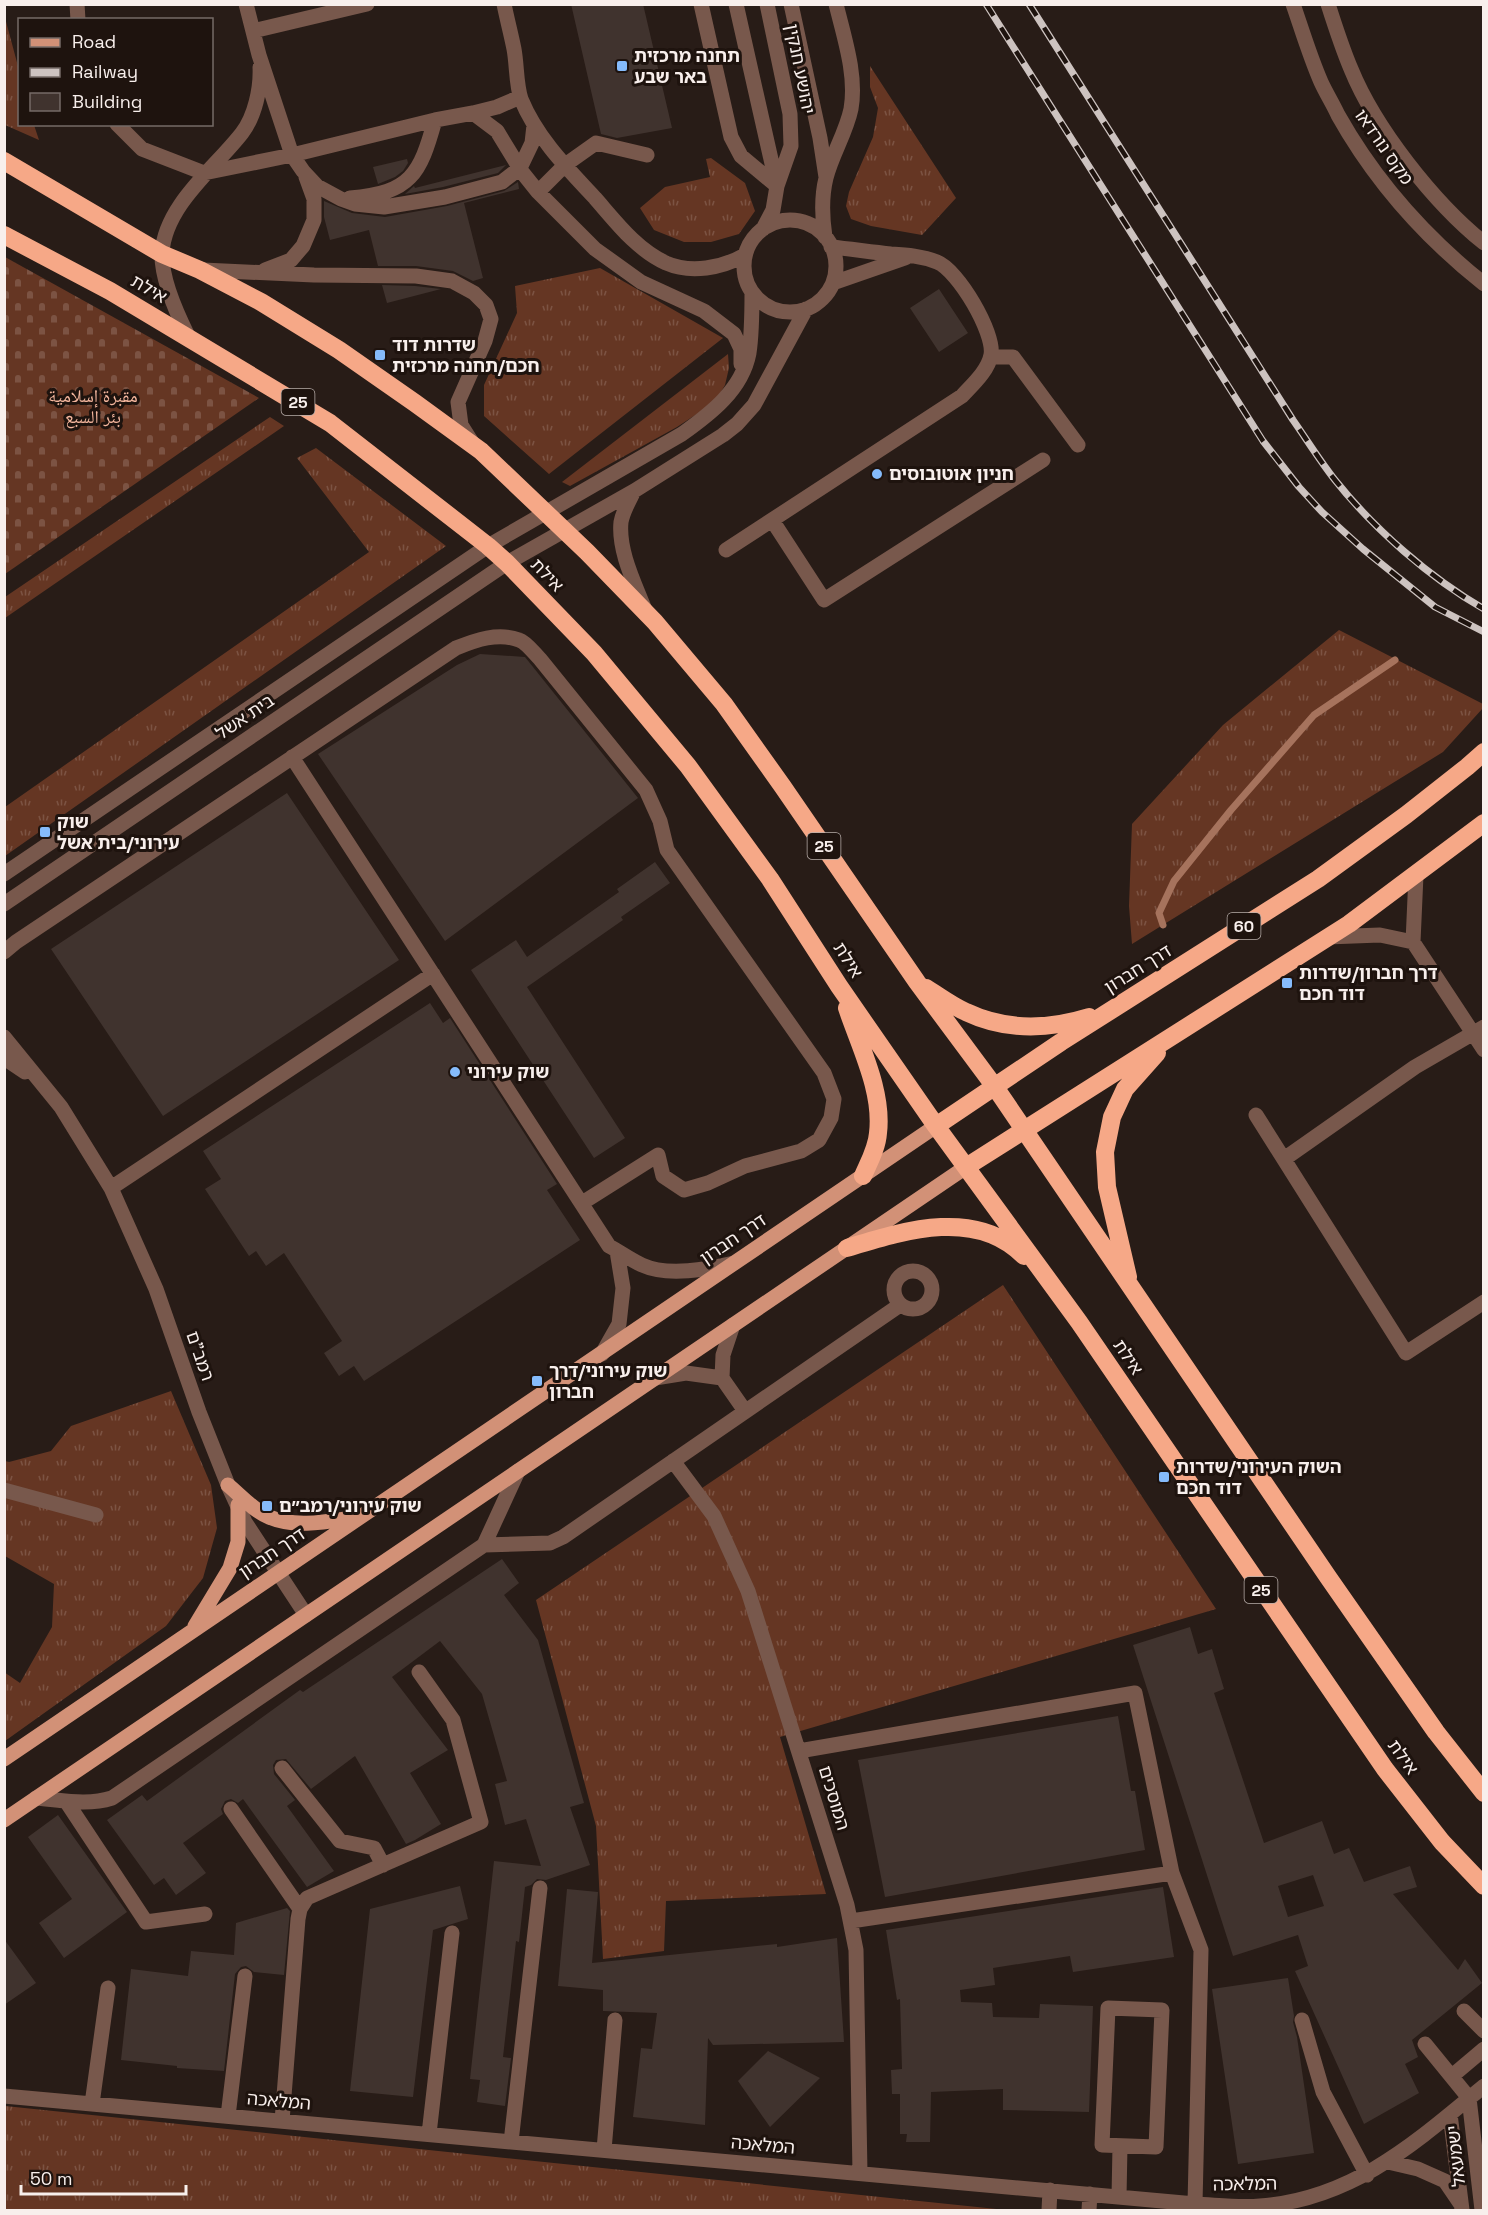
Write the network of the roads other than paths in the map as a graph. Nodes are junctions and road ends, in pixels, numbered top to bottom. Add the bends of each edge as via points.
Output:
1 (246, 4) edge
2 (367, 4) edge
3 (504, 4) edge
4 (701, 4) edge
5 (736, 4) edge
6 (767, 4) edge
7 (791, 4) edge
8 (836, 4) edge
9 (1293, 4) edge
10 (1328, 4) edge
11 (253, 31) junction
12 (259, 55) junction
13 (520, 97) junction
14 (473, 113) junction
15 (435, 120) junction
16 (534, 125) junction
17 (119, 126) edge
18 (292, 155) junction
19 (647, 155) dead end
20 (4, 161) edge
21 (565, 165) junction
22 (520, 168) junction
23 (303, 171) junction
24 (204, 174) junction
25 (826, 177) junction
26 (777, 186) junction
27 (538, 192) junction
28 (341, 199) junction
29 (763, 229) junction
30 (4, 235) edge
31 (828, 242) junction
32 (1484, 243) edge
33 (162, 254) junction
34 (746, 255) junction
35 (914, 255) junction
36 (200, 270) junction
37 (250, 272) junction
38 (833, 283) junction
39 (1484, 284) edge
40 (752, 292) junction
41 (806, 309) junction
42 (188, 336) junction
43 (991, 357) junction
44 (742, 373) junction
45 (1078, 445) dead end
46 (474, 446) junction
47 (1043, 460) dead end
48 (634, 491) junction
49 (545, 512) junction
50 (772, 520) junction
51 (565, 531) junction
52 (488, 546) junction
53 (726, 550) dead end
54 (507, 563) junction
55 (646, 611) junction
56 (1484, 752) edge
57 (292, 758) junction
58 (1482, 825) edge
59 (4, 874) edge
60 (1416, 875) junction
61 (4, 904) edge
62 (1327, 937) junction
63 (1413, 942) junction
64 (4, 952) edge
65 (433, 974) junction
66 (917, 982) junction
67 (839, 986) junction
68 (1113, 1009) junction
69 (1478, 1029) edge
70 (4, 1037) edge
71 (1171, 1037) junction
72 (1484, 1050) edge
73 (4, 1058) edge
74 (995, 1087) junction
75 (61, 1107) junction
76 (1256, 1115) dead end
77 (936, 1126) junction
78 (1024, 1130) junction
79 (1284, 1160) junction
80 (966, 1167) junction
81 (863, 1176) junction
82 (111, 1188) junction
83 (582, 1203) junction
84 (847, 1248) junction
85 (617, 1251) junction
86 (737, 1263) junction
87 (1050, 1284) junction
88 (1131, 1287) junction
89 (1484, 1302) edge
90 (900, 1305) dead end
91 (733, 1325) junction
92 (602, 1354) junction
93 (655, 1378) junction
94 (722, 1378) junction
95 (746, 1411) junction
96 (674, 1461) junction
97 (518, 1471) junction
98 (228, 1485) junction
99 (4, 1490) edge
100 (238, 1505) junction
101 (96, 1515) dead end
102 (364, 1515) junction
103 (484, 1545) junction
104 (277, 1574) junction
105 (306, 1615) junction
106 (191, 1633) junction
107 (419, 1671) dead end
108 (799, 1751) junction
109 (4, 1760) edge
110 (282, 1768) dead end
111 (1484, 1793) edge
112 (36, 1798) junction
113 (66, 1801) junction
114 (231, 1809) dead end
115 (4, 1820) edge
116 (383, 1865) junction
117 (1172, 1873) junction
118 (1484, 1886) edge
119 (540, 1888) dead end
120 (300, 1909) junction
121 (205, 1914) dead end
122 (851, 1921) junction
123 (452, 1933) dead end
124 (245, 1976) dead end
125 (108, 1988) dead end
126 (1464, 2011) dead end
127 (615, 2020) dead end
128 (1302, 2020) dead end
129 (1484, 2031) edge
130 (1425, 2044) dead end
131 (1484, 2049) edge
132 (1452, 2076) junction
133 (1484, 2086) edge
134 (4, 2096) edge
135 (1469, 2098) junction
136 (92, 2104) junction
137 (1450, 2114) junction
138 (228, 2116) junction
139 (282, 2121) junction
140 (429, 2134) junction
141 (511, 2142) junction
142 (1120, 2146) junction
143 (604, 2150) junction
144 (1388, 2162) junction
145 (860, 2173) junction
146 (1367, 2175) junction
147 (1050, 2190) junction
148 (1090, 2194) junction
149 (1119, 2197) junction
150 (1195, 2204) junction
151 (1307, 2205) edge
152 (1217, 2208) edge
153 (1462, 2208) edge
154 (1048, 2211) edge
155 (1089, 2211) edge
156 (1482, 2211) edge

1 - 11 street
2 - 11 street
3 - 13 street
4 - 26 street via 731,137 741,156
5 - 26 street
6 - 26 street, יהושע חנקין via 790,114 790,146
7 - 25 street, יהושע חנקין
8 - 25 street via 851,77 851,107
9 - 39 street, מקס נורדאו via 1322,84 1354,143 1419,226
10 - 32 street, מקס נורדאו via 1351,71 1382,126 1443,205
11 - 12 street
12 - 18 street
12 - 24 street via 257,100 243,131
13 - 14 street
13 - 16 street
14 - 15 street
14 - 22 street via 497,131
15 - 18 street
15 - 28 street via 418,169 404,183 380,193
16 - 21 street
16 - 22 street via 532,143
17 - 24 street via 142,149
18 - 23 street
18 - 24 street
19 - 21 street via 596,143
20 - 33 highway, אילת / 25
21 - 27 street
21 - 34 street via 643,249 667,263 689,269 711,267
22 - 27 street
22 - 28 street via 502,182 444,197 384,207
23 - 28 street via 317,186
23 - 37 street via 315,199 314,220 303,246 291,260
24 - 33 street via 170,222
25 - 31 street via 821,212
26 - 29 street, יהושע חנקין via 773,210
27 - 44 street via 595,249 641,282 704,311 734,334 741,350
29 - 31 street via 784,221 799,222 813,227
29 - 34 street
30 - 42 highway, אילת / 25
31 - 35 street
31 - 38 street via 836,264
33 - 36 highway, אילת / 25
33 - 42 street via 175,310
34 - 40 street via 744,271
35 - 38 street
35 - 43 street via 939,262 962,285 981,318
36 - 37 street
36 - 46 highway, אילת / 25 via 339,350
37 - 46 street via 416,276 452,281 474,293 486,305 491,319 459,402 461,425
38 - 41 street via 822,299
40 - 41 street via 776,310
40 - 44 street via 749,355
41 - 48 street via 759,397 737,424
42 - 52 highway, אילת / 25 via 330,423
43 - 45 street via 1013,357
43 - 50 street via 962,396
44 - 49 street via 718,407 682,434
46 - 49 highway, אילת / 25
47 - 50 street via 824,600
48 - 51 street
48 - 55 street via 621,523 623,545
49 - 51 highway, אילת / 25
49 - 52 street, בית אשל
50 - 53 street
51 - 54 street, בית אשל
51 - 55 highway, אילת / 25
52 - 54 highway, אילת / 25
52 - 59 street, בית אשל
54 - 61 street, בית אשל
54 - 67 highway, אילת / 25 via 594,653 688,766 770,879
55 - 66 highway, אילת / 25 via 724,704
56 - 68 highway, דרך חברון / 60 via 1318,879
57 - 64 street
57 - 65 street
57 - 83 street via 456,648 480,639 502,637 520,640 540,659 646,790 660,820 667,850 824,1073 834,1099 831,1118 819,1140 801,1151 745,1166 684,1190 663,1176 658,1155
58 - 60 highway
60 - 62 highway
60 - 63 street
62 - 63 street via 1380,935
62 - 71 highway
63 - 69 street
65 - 82 street
65 - 83 street
66 - 68 highway via 965,1012 1000,1024 1035,1028 1064,1025
66 - 74 highway, אילת / 25
67 - 77 highway, אילת / 25
67 - 81 highway via 879,1114 876,1144
68 - 74 highway, דרך חברון / 60
69 - 72 street
69 - 79 street via 1415,1067
70 - 75 street, רמב"ם
71 - 78 highway
71 - 88 highway via 1125,1089 1112,1117 1105,1152 1107,1186
73 - 75 street, רמב"ם via 24,1071
74 - 77 highway, דרך חברון / 60
74 - 78 highway, אילת / 25
75 - 82 street, רמב"ם
76 - 79 street
77 - 80 highway, אילת / 25
77 - 81 main road, דרך חברון
78 - 80 highway
78 - 88 highway, אילת / 25
79 - 89 street via 1406,1353
80 - 84 main road
80 - 87 highway, אילת / 25
81 - 86 main road, דרך חברון
82 - 98 street, רמב"ם via 156,1289
83 - 85 street via 609,1246
84 - 87 highway via 915,1229 952,1227 988,1233 1021,1253
84 - 91 main road
85 - 86 street via 644,1266 672,1270 694,1272
85 - 92 street via 623,1288 619,1324
86 - 92 main road, דרך חברון
87 - 118 highway, אילת / 25 via 1385,1769 1442,1842
88 - 111 highway, אילת / 25 via 1334,1586 1436,1732
90 - 95 street
91 - 93 main road
91 - 94 street via 723,1354
92 - 102 main road, דרך חברון
93 - 94 street via 686,1373
93 - 97 main road
94 - 95 street
95 - 96 street
96 - 103 street via 550,1543
96 - 108 street, המוסכים via 729,1544
97 - 103 street
97 - 105 main road
98 - 100 street, רמב"ם
98 - 102 main road via 268,1517 294,1523
99 - 101 street
100 - 104 street, רמב"ם
100 - 106 main road via 238,1542 230,1568
102 - 104 main road, דרך חברון
103 - 113 street via 112,1798 100,1802
104 - 105 street, רמב"ם
104 - 106 main road, דרך חברון
105 - 112 main road
106 - 109 main road, דרך חברון
107 - 116 street via 453,1720 481,1822
108 - 117 street via 1135,1693
108 - 122 street, המוסכים
110 - 116 street via 340,1841 374,1848
112 - 113 street
112 - 115 main road
113 - 121 street via 146,1922
114 - 120 street
116 - 120 street via 307,1898
117 - 122 street
117 - 150 street via 1201,1950
119 - 141 street
120 - 139 street
122 - 145 street, המוסכים via 856,1950
123 - 140 street
124 - 138 street
125 - 136 street
126 - 129 street
127 - 143 street
128 - 146 street via 1323,2092
130 - 132 street
131 - 132 street
132 - 135 street
133 - 135 street, המלאכה
134 - 136 street, המלאכה
135 - 137 street, המלאכה
135 - 156 street, ישמעאל
136 - 138 street, המלאכה
137 - 144 street, המלאכה
137 - 153 street, ישמעאל
138 - 139 street, המלאכה
139 - 140 street, המלאכה
140 - 141 street, המלאכה
141 - 143 street, המלאכה
142 - 142 street via 1156,2147 1162,2010 1108,2008 1102,2145
142 - 149 street
143 - 145 street, המלאכה
144 - 146 street, המלאכה
144 - 153 street via 1445,2181
145 - 147 street, המלאכה
146 - 151 street, המלאכה
147 - 148 street, המלאכה
147 - 154 street
148 - 149 street, המלאכה
148 - 155 street
149 - 150 street, המלאכה
150 - 152 street, המלאכה
151 - 152 street, המלאכה

